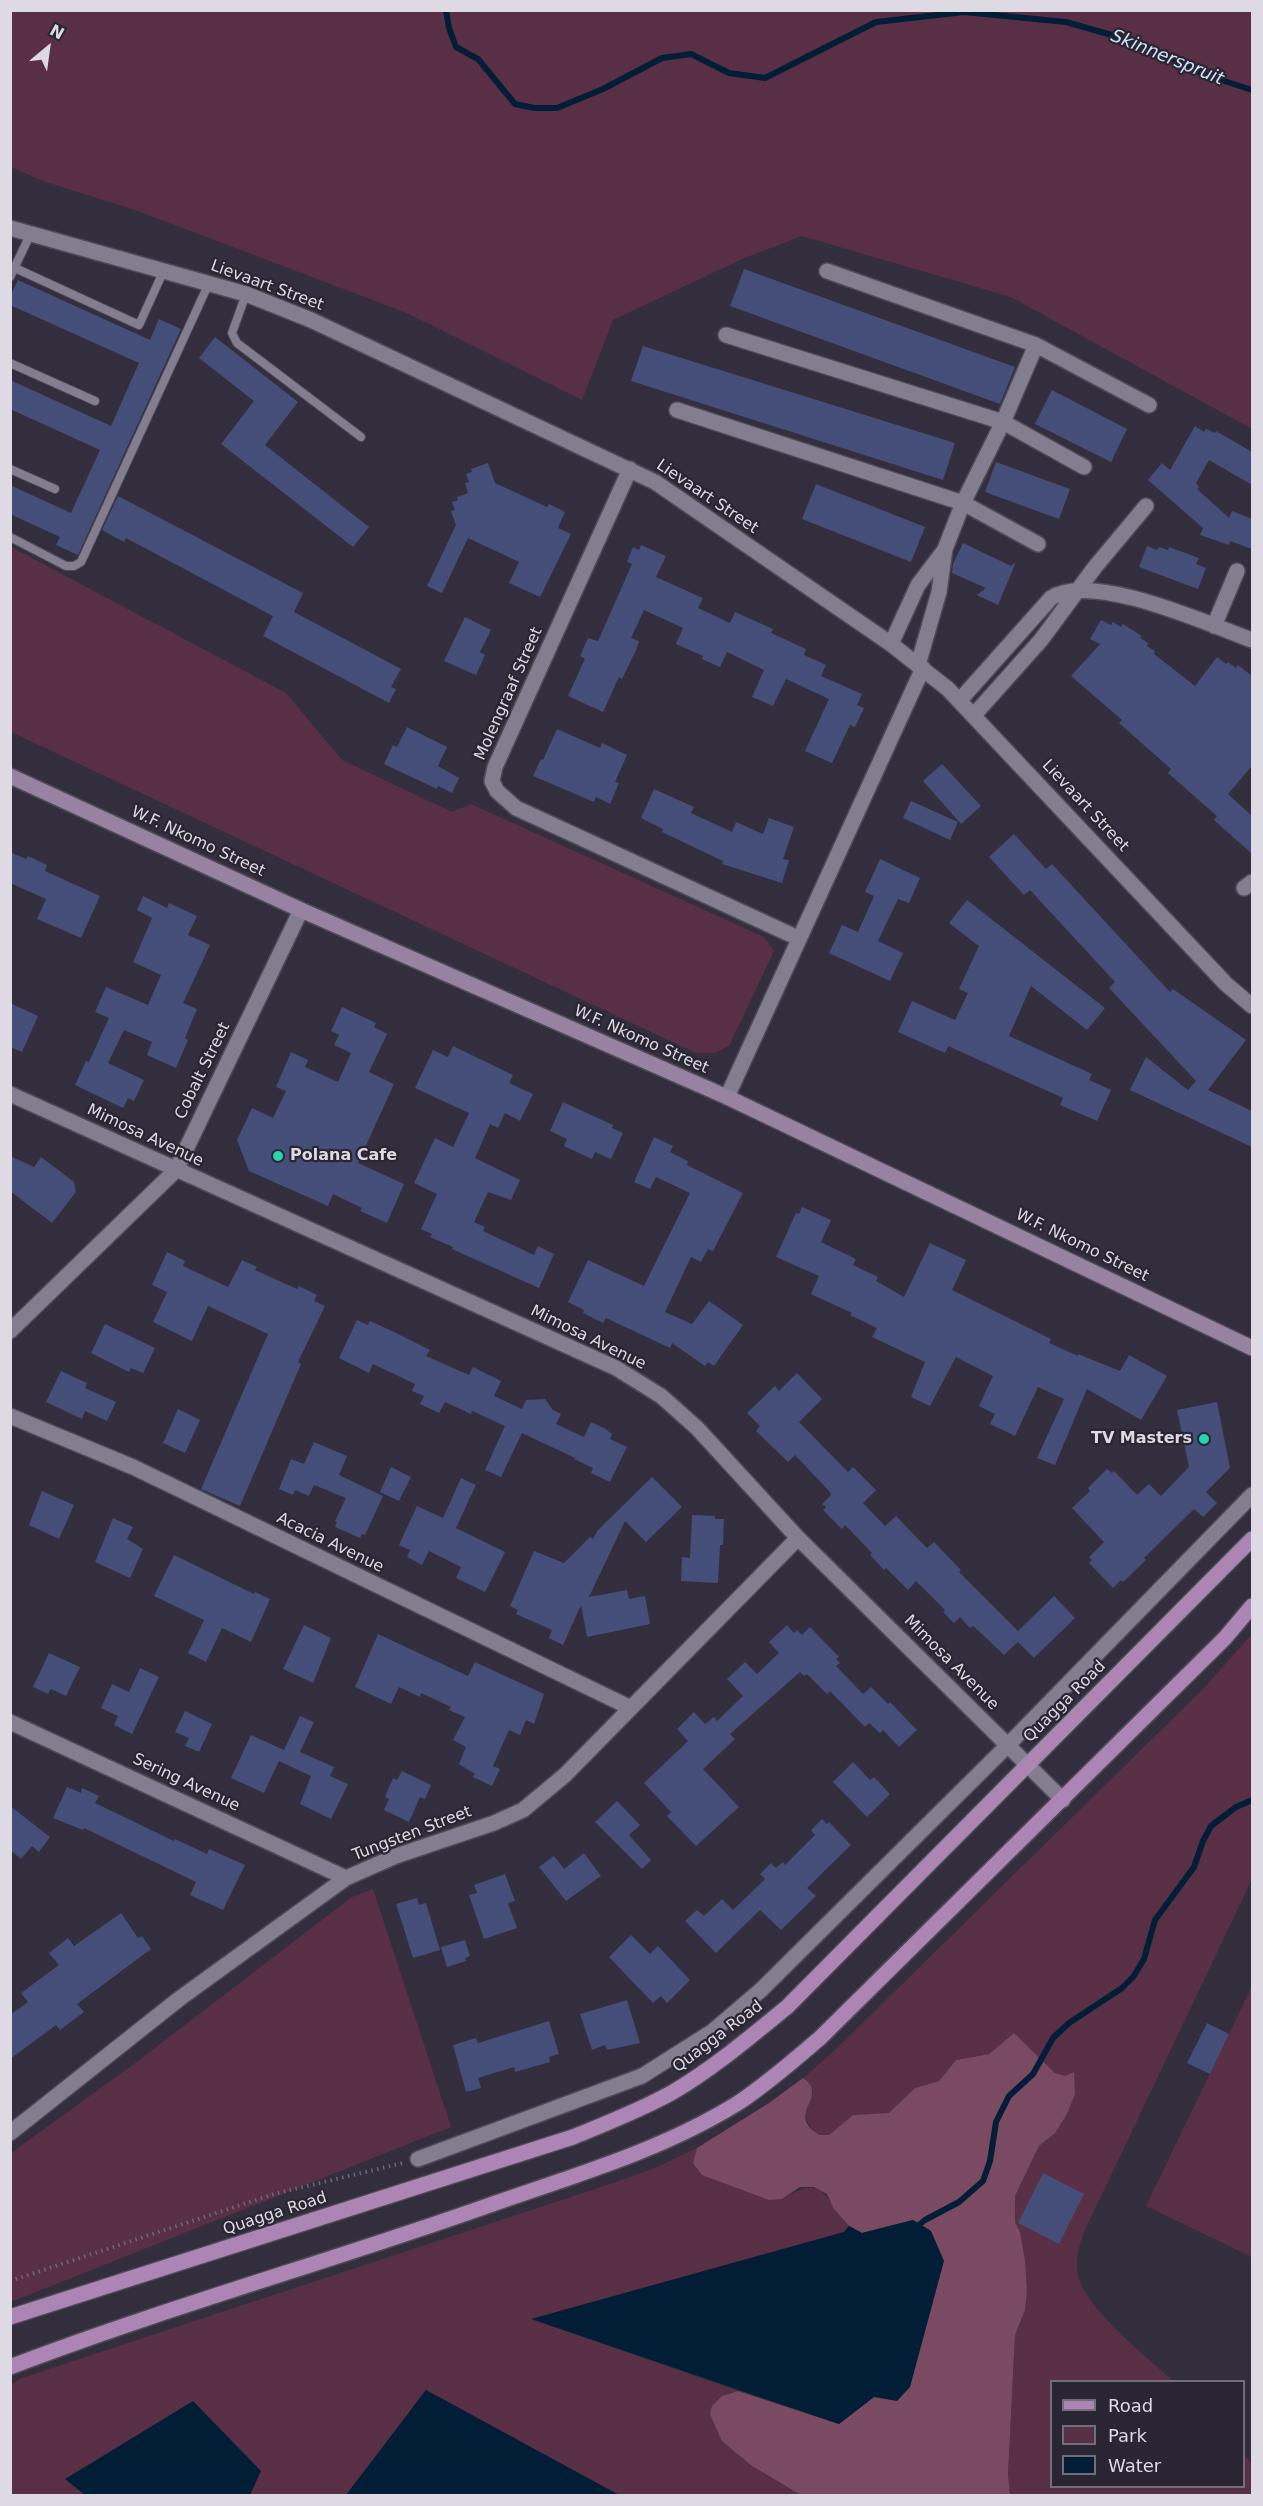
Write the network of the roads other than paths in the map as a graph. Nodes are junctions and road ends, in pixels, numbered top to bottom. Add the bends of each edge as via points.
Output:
1 (11, 231) edge
2 (30, 235) junction
3 (15, 268) junction
4 (164, 270) junction
5 (827, 271) dead end
6 (10, 277) edge
7 (209, 283) junction
8 (246, 294) junction
9 (726, 335) dead end
10 (1036, 345) junction
11 (10, 363) edge
12 (95, 401) dead end
13 (1149, 405) dead end
14 (676, 410) dead end
15 (1003, 423) junction
16 (361, 437) dead end
17 (1084, 467) dead end
18 (10, 469) edge
19 (630, 469) junction
20 (56, 489) dead end
21 (963, 503) junction
22 (1146, 506) dead end
23 (10, 537) edge
24 (1038, 544) dead end
25 (945, 549) junction
26 (1237, 571) dead end
27 (1080, 590) junction
28 (1214, 626) junction
29 (1252, 640) edge
30 (891, 644) junction
31 (920, 666) junction
32 (960, 700) junction
33 (974, 715) junction
34 (10, 776) edge
35 (302, 910) junction
36 (798, 938) junction
37 (1252, 1006) edge
38 (10, 1094) edge
39 (727, 1097) junction
40 (176, 1170) junction
41 (10, 1331) edge
42 (1252, 1348) edge
43 (10, 1416) edge
44 (1252, 1495) edge
45 (798, 1538) junction
46 (1252, 1539) edge
47 (1252, 1606) edge
48 (631, 1708) junction
49 (12, 1725) edge
50 (1008, 1745) junction
51 (1028, 1765) junction
52 (1063, 1800) junction
53 (346, 1878) junction
54 (10, 2133) edge
55 (418, 2159) road end
56 (10, 2317) edge
57 (10, 2367) edge

1 - 2 street, Lievaart Street
2 - 3 lane
2 - 4 street, Lievaart Street
3 - 4 lane via 139,325
3 - 6 lane
4 - 7 street, Lievaart Street
5 - 10 street
7 - 8 street, Lievaart Street
7 - 23 lane via 81,562 66,566
8 - 16 lane via 232,333 237,343
8 - 19 street, Lievaart Street via 311,320
9 - 15 street
10 - 13 street
10 - 15 street
11 - 12 lane
14 - 21 street
15 - 17 street
15 - 21 street
18 - 20 lane
19 - 30 street, Lievaart Street via 655,482
19 - 36 street, Molengraaf Street via 492,781 516,808
21 - 24 street
21 - 25 street
22 - 27 street
25 - 30 street via 918,585
25 - 31 street via 939,592
26 - 28 street
27 - 28 street via 1128,596
27 - 32 street via 1051,598
27 - 33 street
28 - 29 street
30 - 31 street, Lievaart Street
31 - 32 street, Lievaart Street
31 - 36 street
32 - 33 street, Lievaart Street
33 - 37 street, Lievaart Street via 1226,984
34 - 35 main road, W.F. Nkomo Street
35 - 39 main road, W.F. Nkomo Street
35 - 40 street, Cobalt Street
36 - 39 street
38 - 40 street, Mimosa Avenue
39 - 42 main road, W.F. Nkomo Street
40 - 41 street, Cobalt Street
40 - 45 street, Mimosa Avenue via 616,1368 661,1396 698,1428
43 - 48 street, Acacia Avenue via 133,1467
44 - 50 street, Quagga Road
45 - 48 street, Tungsten Street
45 - 50 street, Mimosa Avenue
46 - 51 main road, Quagga Road
47 - 52 main road
48 - 53 street, Tungsten Street via 565,1775 523,1810
49 - 53 street, Sering Avenue
50 - 51 street, Mimosa Avenue
50 - 55 street, Quagga Road via 761,1990 713,2031 642,2076
51 - 52 street, Mimosa Avenue
51 - 56 main road, Quagga Road via 787,2007 707,2071 645,2107 573,2137
52 - 57 main road via 820,2038 776,2076 728,2108 653,2147 415,2232 93,2335
53 - 54 street, Tungsten Street via 179,1999

